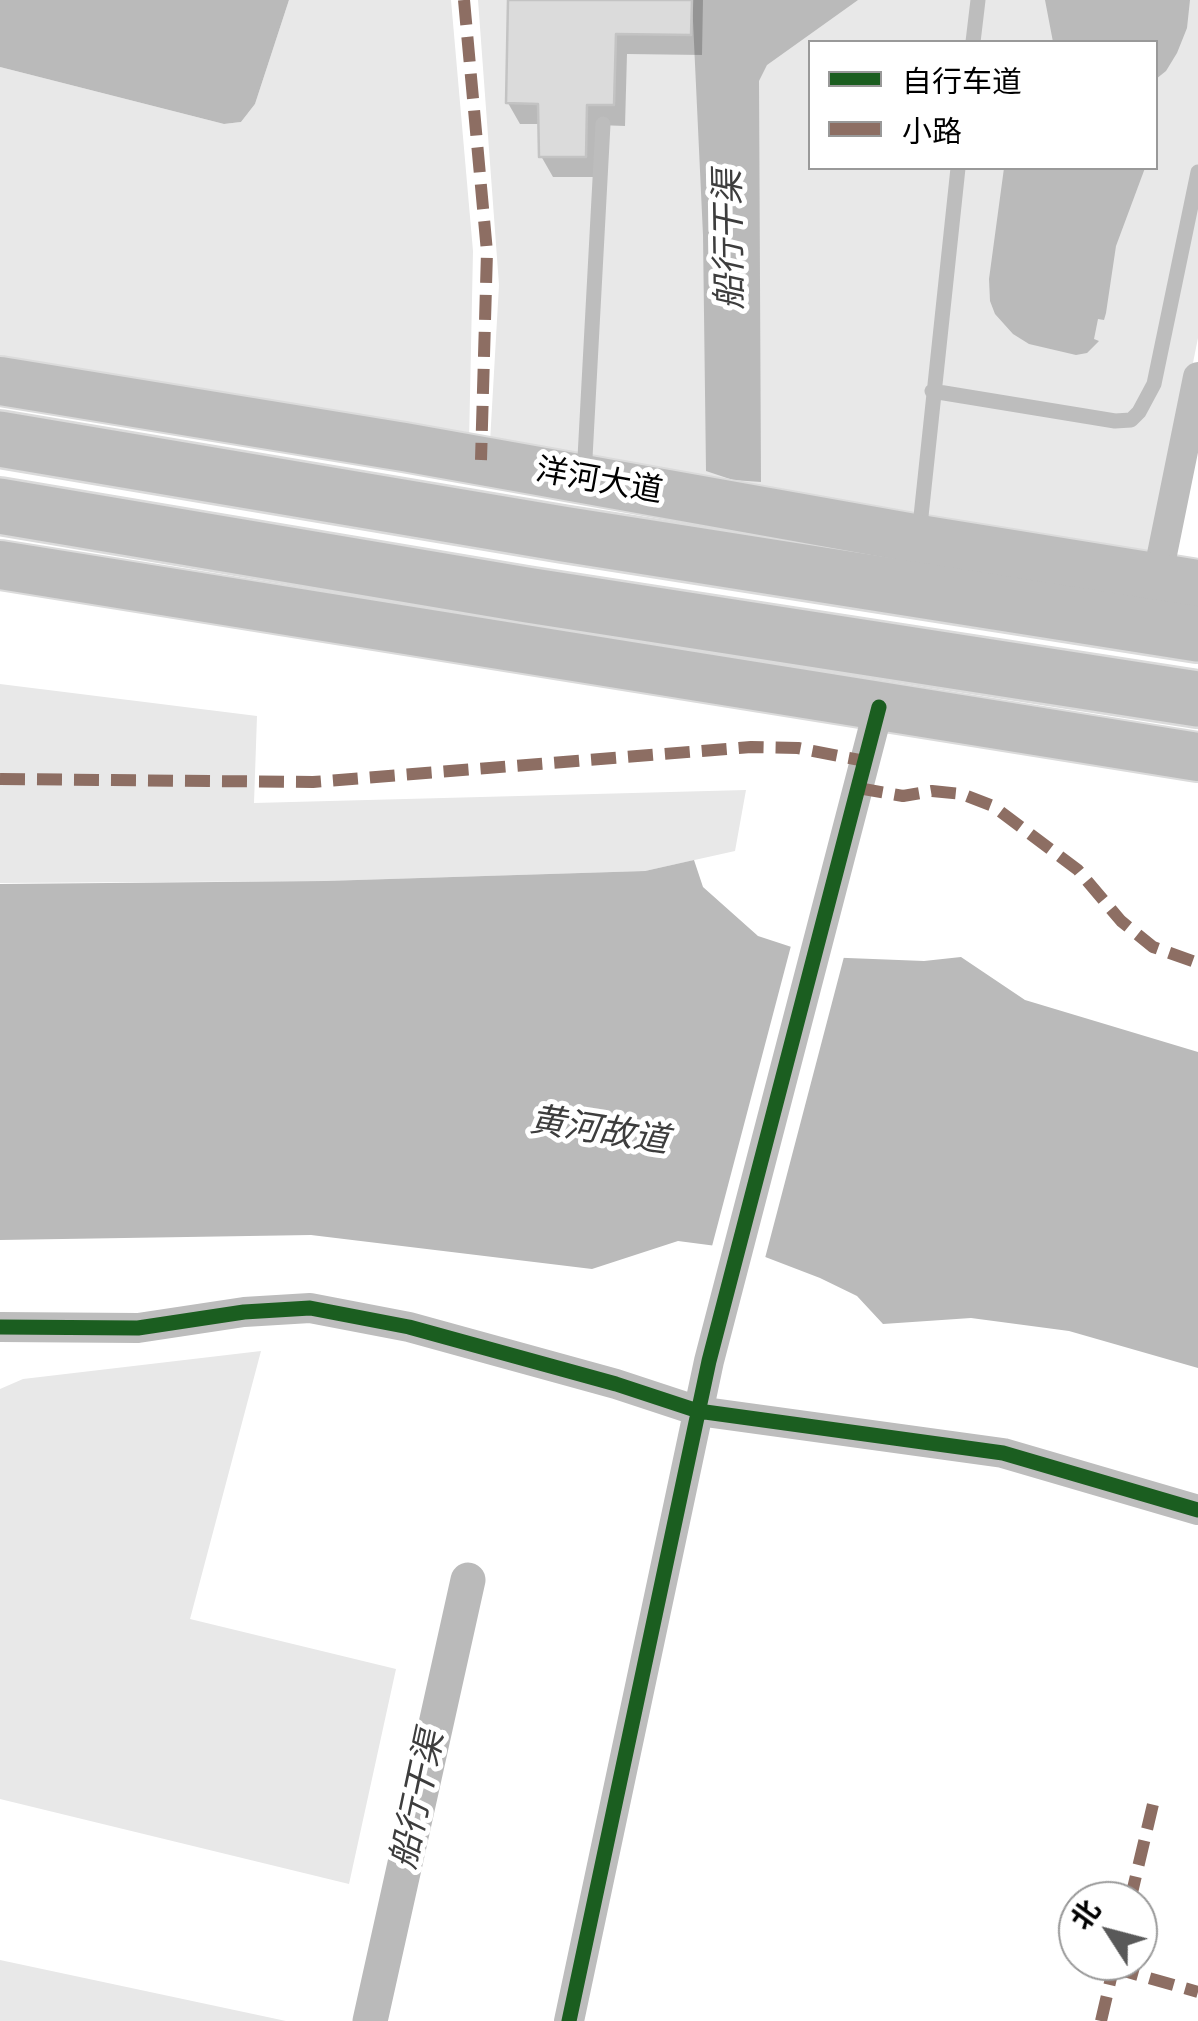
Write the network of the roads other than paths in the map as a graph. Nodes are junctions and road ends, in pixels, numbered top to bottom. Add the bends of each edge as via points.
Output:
1 (978, 0) edge
2 (973, 40) edge
3 (604, 124) dead end
4 (958, 170) edge
5 (1198, 172) edge
6 (0, 382) edge
7 (1197, 390) edge
8 (932, 391) junction
9 (0, 439) edge
10 (584, 480) junction
11 (0, 506) edge
12 (919, 539) junction
13 (0, 566) edge
14 (1177, 581) edge
15 (1198, 634) edge
16 (1198, 699) edge
17 (879, 707) junction
18 (1198, 757) edge
19 (0, 1327) edge
20 (698, 1411) junction
21 (1198, 1510) edge
22 (569, 2021) edge

1 - 2 lane
3 - 10 lane
4 - 8 lane
5 - 8 lane via 1154,384 1130,420
6 - 10 main road, 洋河大道
7 - 14 street
8 - 12 lane
9 - 15 highway, 洋河大道
10 - 12 main road, 洋河大道
11 - 16 highway
12 - 14 main road, 洋河大道
13 - 17 main road
17 - 18 main road
17 - 20 street
19 - 20 street via 138,1328 310,1308 409,1327
20 - 21 street via 1003,1452
20 - 22 street

